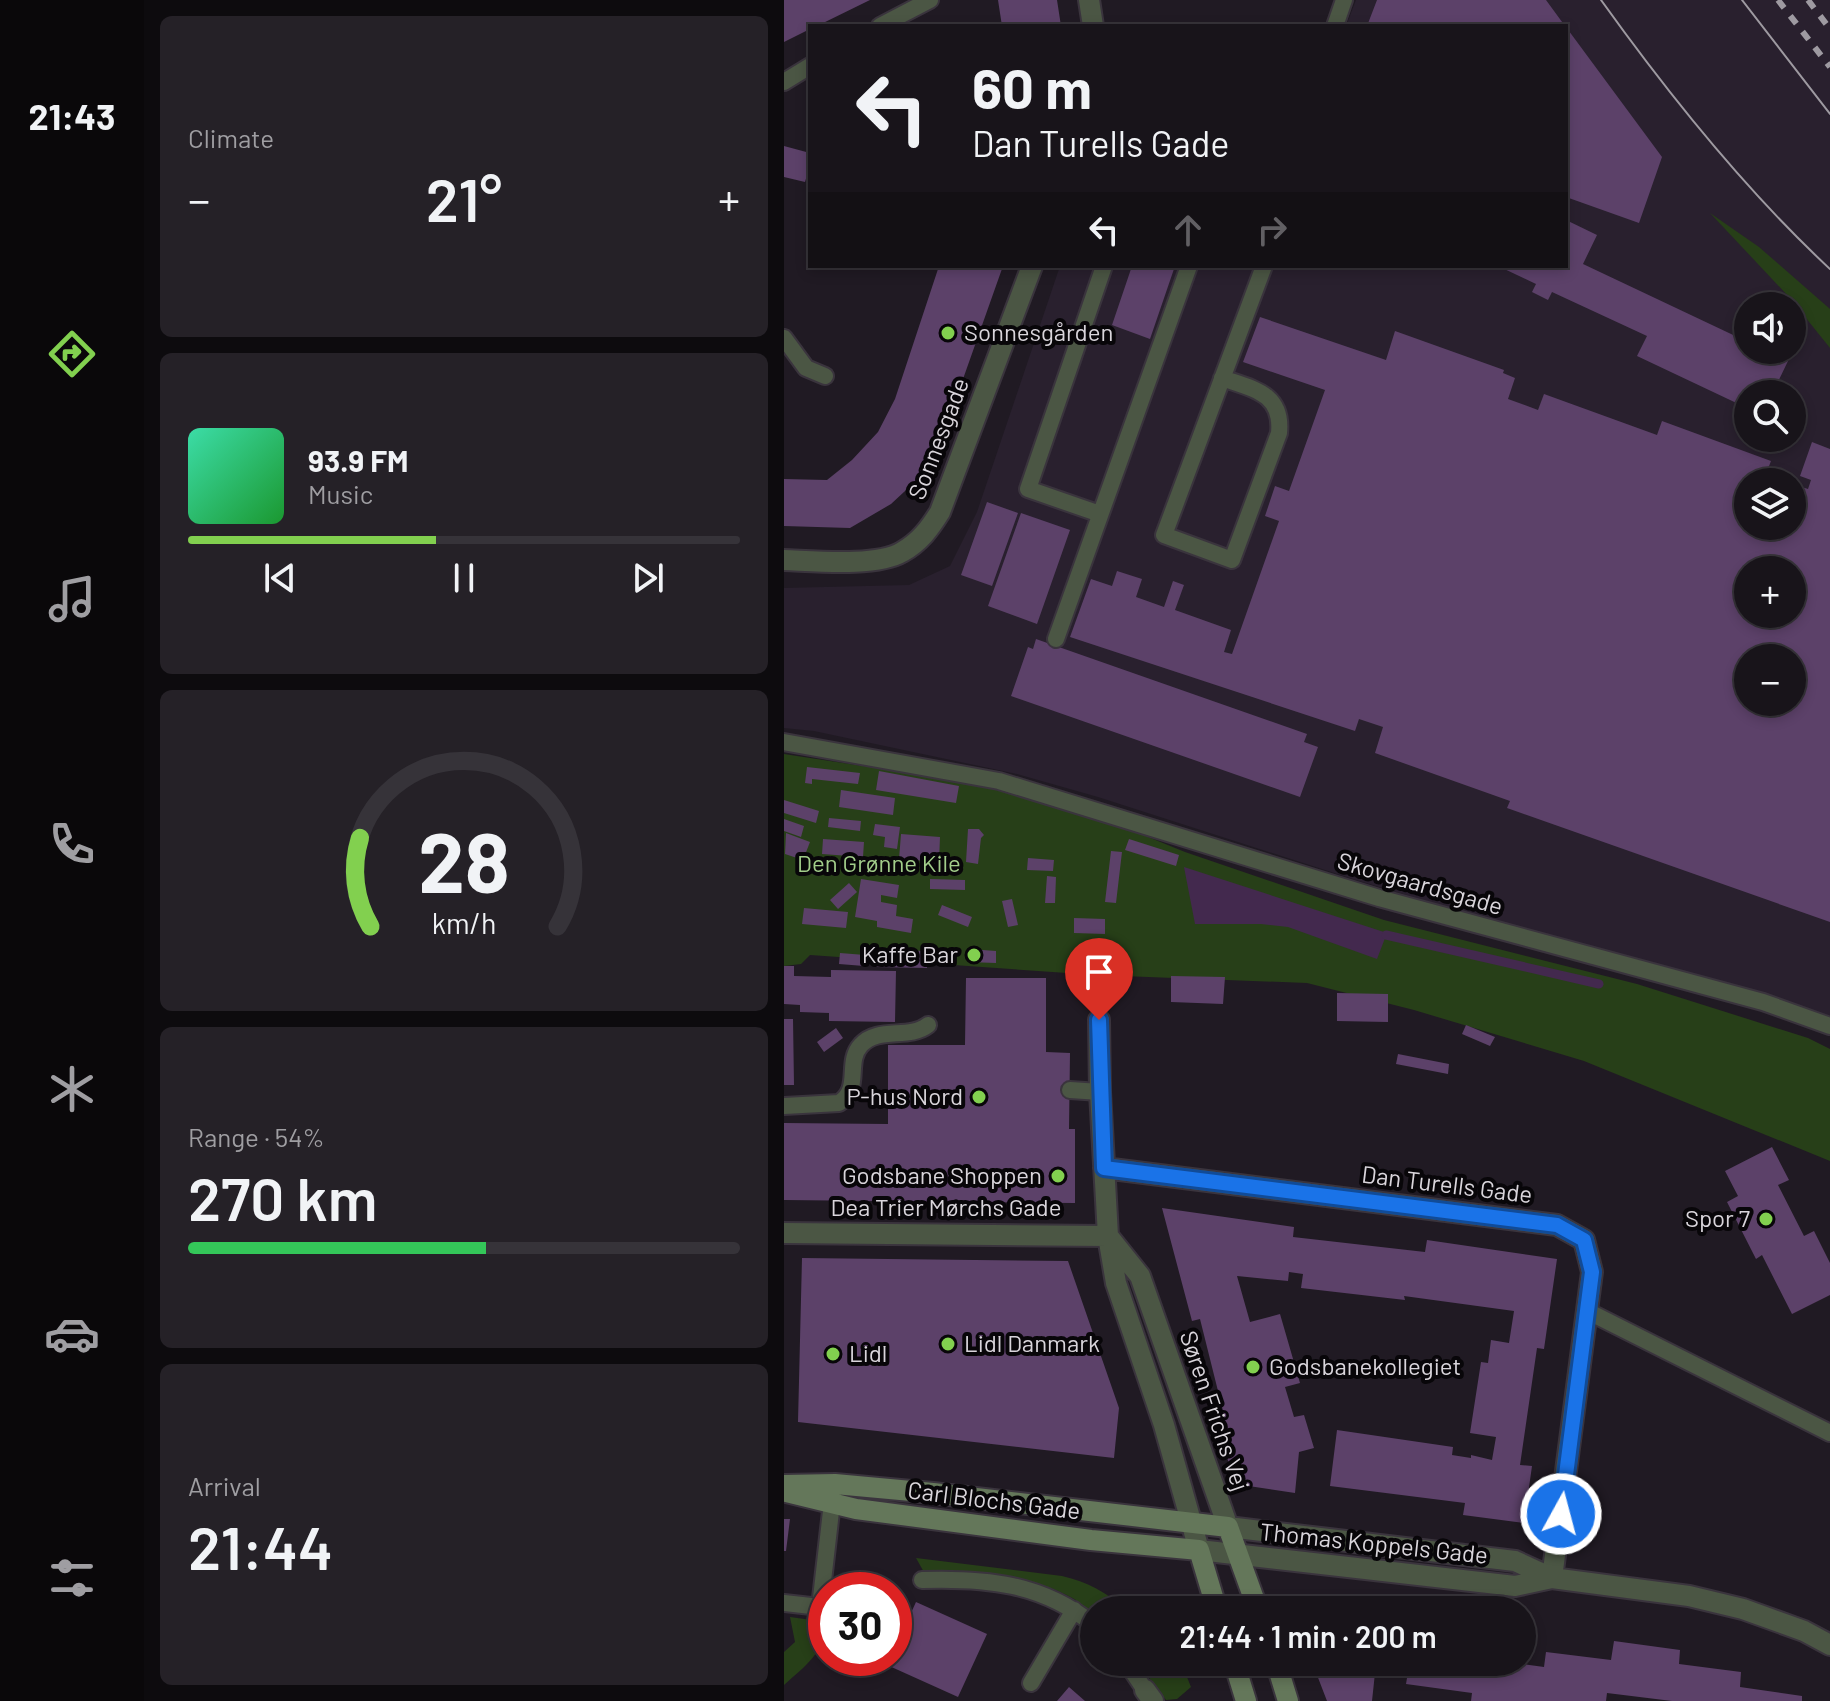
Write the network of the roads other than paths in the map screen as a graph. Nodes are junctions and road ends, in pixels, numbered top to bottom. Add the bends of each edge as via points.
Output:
1 (930, 0) edge
2 (1089, 0) edge
3 (1344, 0) edge
4 (884, 24) edge
5 (1093, 24) edge
6 (1336, 24) edge
7 (808, 67) edge
8 (784, 82) edge
9 (1031, 268) edge
10 (1103, 268) edge
11 (1188, 268) edge
12 (1263, 268) edge
13 (784, 338) edge
14 (825, 376) dead end
15 (1222, 378) junction
16 (1100, 514) junction
17 (784, 560) edge
18 (1056, 639) dead end
19 (784, 742) edge
20 (1099, 1020) dead end
21 (928, 1025) dead end
22 (1830, 1026) edge
23 (1070, 1090) dead end
24 (1100, 1092) junction
25 (784, 1106) edge
26 (1104, 1168) junction
27 (784, 1233) edge
28 (1108, 1236) junction
29 (1587, 1311) junction
30 (1830, 1433) edge
31 (784, 1488) edge
32 (833, 1494) junction
33 (1191, 1523) junction
34 (1228, 1527) junction
35 (1199, 1550) junction
36 (1238, 1554) junction
37 (1552, 1578) junction
38 (922, 1580) dead end
39 (1213, 1596) edge
40 (1253, 1596) edge
41 (784, 1603) edge
42 (1074, 1610) junction
43 (1080, 1614) edge
44 (1830, 1645) edge
45 (1136, 1676) edge
46 (1238, 1676) edge
47 (1280, 1676) edge
48 (1031, 1683) dead end
49 (1149, 1695) edge
50 (1246, 1701) edge
51 (1288, 1701) edge

1 - 4 lane
2 - 5 street
3 - 6 lane
7 - 8 lane
9 - 17 street, Sonnesgade via 940,512 926,534 900,554 859,561
10 - 16 lane via 1028,489
11 - 16 lane
12 - 15 lane
13 - 14 lane via 806,368
15 - 15 lane via 1263,393 1281,417 1232,560 1164,535
16 - 18 lane
19 - 22 lane, Skovgaardsgade via 999,781 1363,894 1763,1002
20 - 24 street
21 - 25 lane via 911,1034 865,1041 855,1054 852,1089 839,1103
23 - 24 lane
24 - 26 street
26 - 28 street
26 - 29 street, Dan Turells Gade via 1557,1225 1584,1240 1592,1272
27 - 28 street, Dea Trier Mørchs Gade
28 - 33 street via 1116,1283
28 - 34 street, Søren Frichs Vej via 1140,1276
29 - 30 lane
29 - 37 street, Dan Turells Gade
31 - 32 street, Carl Blochs Gade
32 - 33 street, Carl Blochs Gade
32 - 35 street, Carl Blochs Gade via 1062,1536
32 - 41 lane via 820,1607
33 - 34 street, Carl Blochs Gade
33 - 35 street
34 - 36 street, Søren Frichs Vej
34 - 37 street, Thomas Koppels Gade via 1515,1561
35 - 36 street, Thomas Koppels Gade
35 - 39 street
36 - 37 street, Thomas Koppels Gade via 1515,1586
36 - 40 street, Søren Frichs Vej
37 - 44 street, Thomas Koppels Gade via 1702,1599 1743,1609
38 - 42 lane via 1011,1584
42 - 43 lane
42 - 48 lane
45 - 49 lane
46 - 50 street
47 - 51 street

